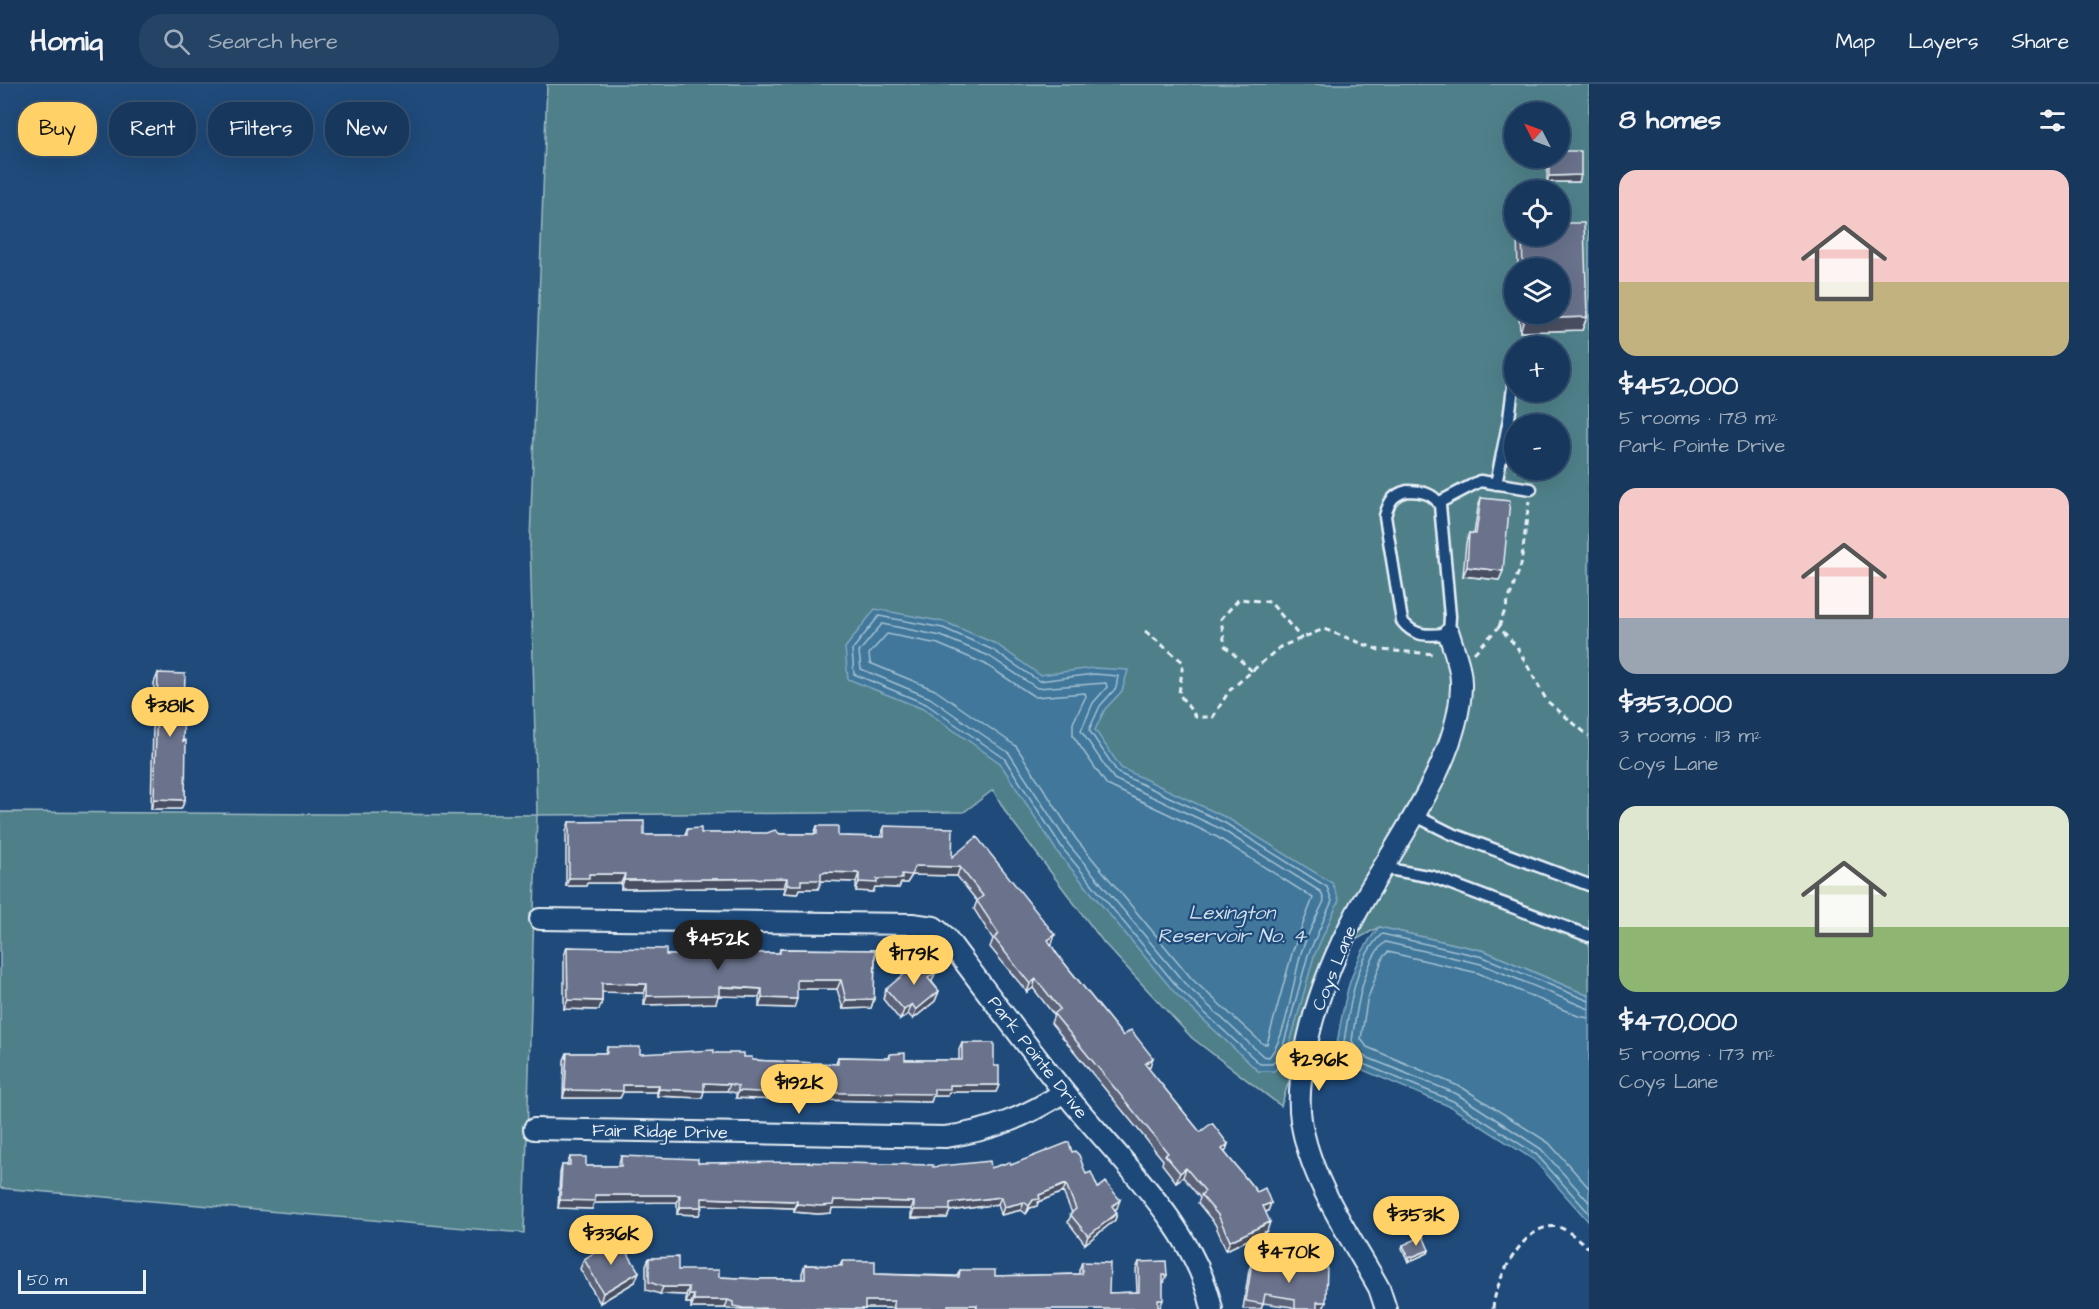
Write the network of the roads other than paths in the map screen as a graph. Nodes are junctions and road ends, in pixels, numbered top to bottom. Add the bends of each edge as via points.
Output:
1 (1511, 402) edge
2 (1496, 484) junction
3 (1530, 489) road end
4 (1438, 502) junction
5 (1449, 634) junction
6 (1414, 815) junction
7 (1383, 868) junction
8 (1589, 885) edge
9 (540, 919) dead end
10 (1589, 936) edge
11 (1064, 1092) junction
12 (534, 1129) dead end
13 (1212, 1309) edge
14 (1386, 1309) edge

1 - 2 lane
2 - 3 lane
2 - 4 lane via 1480,481
4 - 5 lane via 1443,517
4 - 5 lane via 1421,491 1407,491 1396,494 1385,516 1402,621 1410,632 1419,635
5 - 6 street, Coys Lane via 1461,687 1454,729
6 - 7 street, Coys Lane
6 - 8 lane via 1450,833
7 - 10 lane via 1432,877
7 - 14 street, Coys Lane via 1327,975 1308,1039 1299,1098 1311,1158 1379,1288
9 - 11 street, Park Pointe Drive via 934,927 945,936
11 - 12 street, Fair Ridge Drive via 1012,1122 945,1137
11 - 13 street, Park Pointe Drive via 1177,1227 1200,1267

